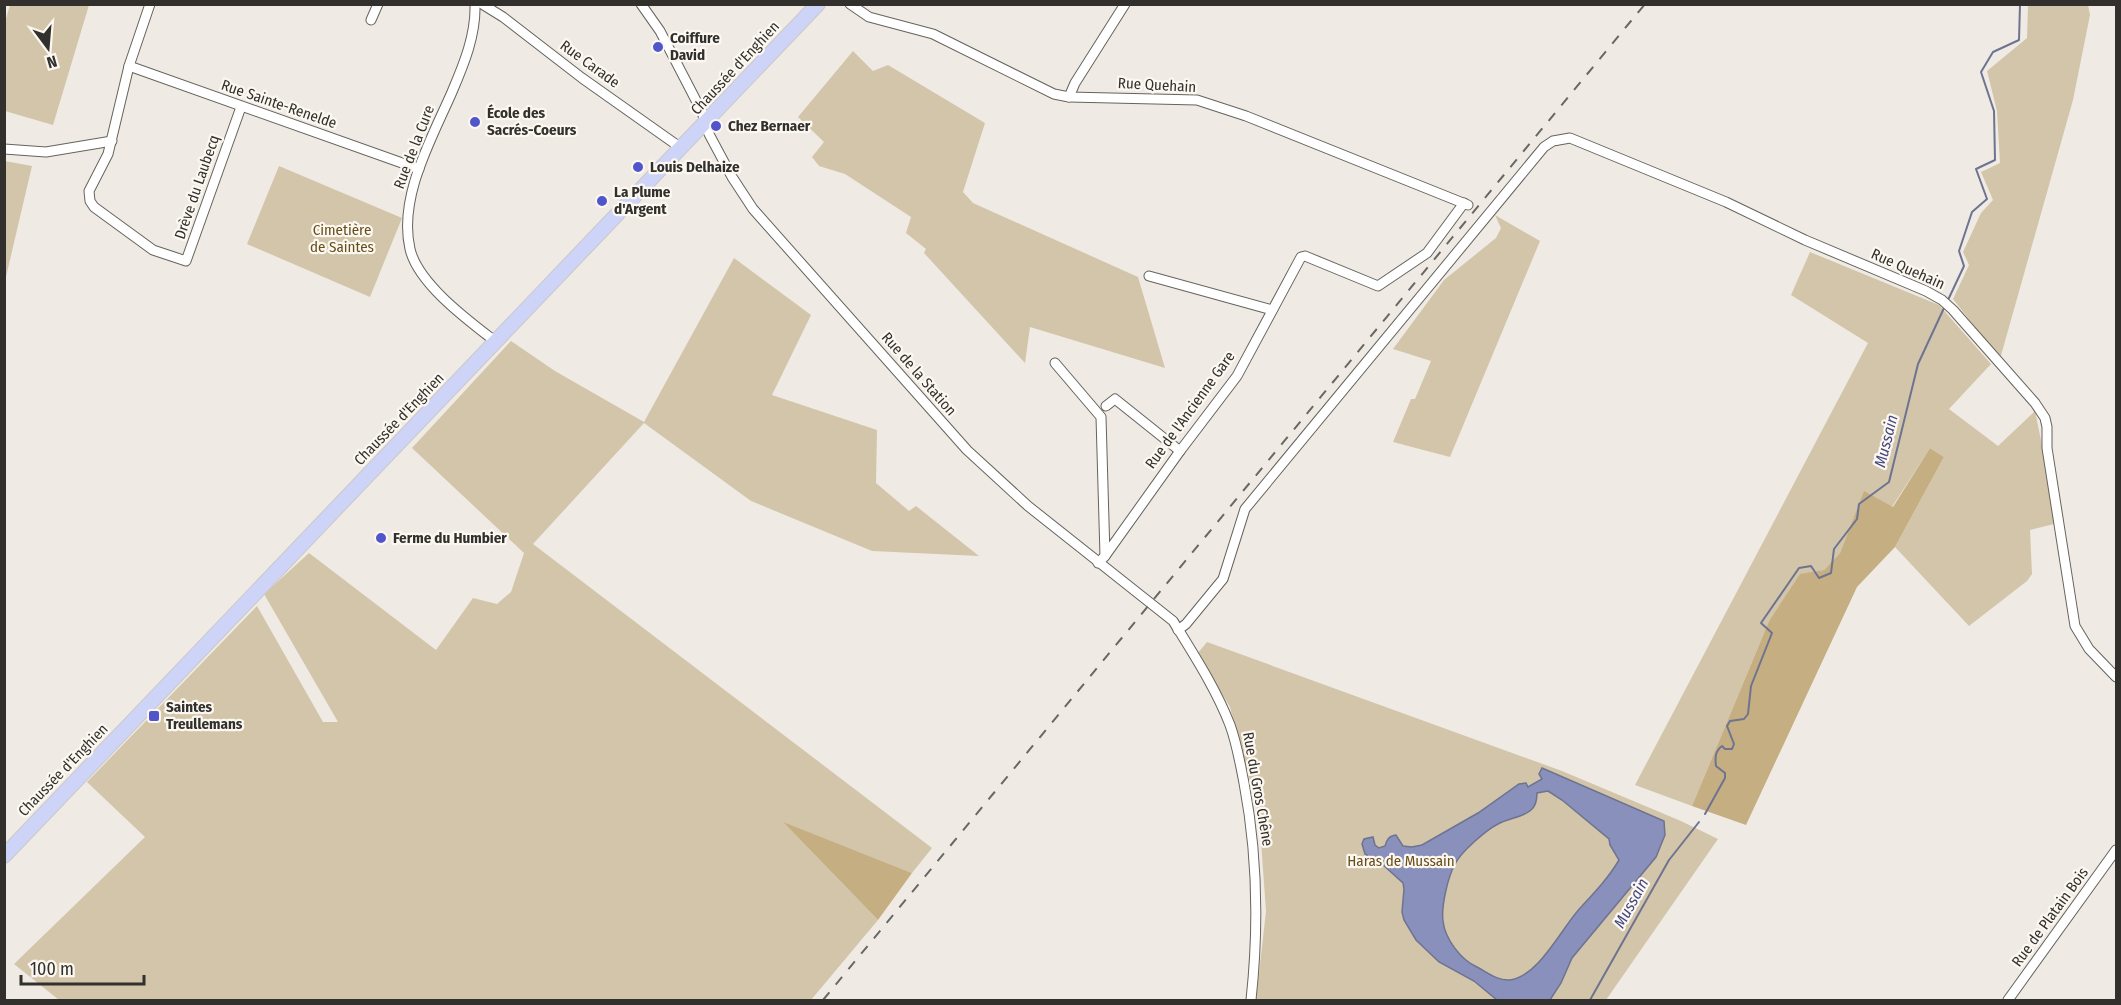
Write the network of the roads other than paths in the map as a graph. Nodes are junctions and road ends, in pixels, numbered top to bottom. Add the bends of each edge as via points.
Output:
1 (150, 4) edge
2 (378, 4) edge
3 (475, 4) edge
4 (482, 4) edge
5 (641, 4) edge
6 (818, 4) edge
7 (850, 4) edge
8 (1125, 4) edge
9 (370, 20) dead end
10 (129, 66) junction
11 (1069, 97) junction
12 (241, 107) junction
13 (706, 122) junction
14 (112, 141) junction
15 (681, 148) junction
16 (4, 149) edge
17 (419, 169) junction
18 (1466, 204) joint
19 (1149, 276) dead end
20 (1272, 310) junction
21 (496, 342) junction
22 (1055, 363) dead end
23 (1106, 406) dead end
24 (1180, 451) junction
25 (1105, 556) junction
26 (1098, 563) junction
27 (1154, 606) joint
28 (1178, 630) junction
29 (2116, 676) edge
30 (2116, 850) edge
31 (4, 856) edge
32 (1251, 1000) edge
33 (2008, 1000) edge

1 - 10 street
2 - 9 street
3 - 17 street, Rue de la Cure via 472,36 463,65
4 - 15 street, Rue Carade
5 - 13 street, Rue de la Station via 660,32
6 - 13 main road, Chaussée d'Enghien
7 - 11 street, Rue Quehain via 869,17 933,34 1043,90
8 - 11 street
10 - 12 street, Rue Sainte-Renelde
10 - 14 street
11 - 18 street, Rue Quehain via 1197,100
12 - 14 street, Drève du Laubecq via 186,261 153,250 90,201 89,191
12 - 17 street, Rue Sainte-Renelde
13 - 15 main road, Chaussée d'Enghien
13 - 26 street, Rue de la Station via 732,177 753,209 967,450
14 - 16 street via 46,152
15 - 21 main road, Chaussée d'Enghien
17 - 21 street, Rue de la Cure via 410,197 412,254 452,308
18 - 20 street, Rue de l'Ancienne Gare via 1427,253 1378,286 1301,257
19 - 20 street
20 - 24 street, Rue de l'Ancienne Gare via 1238,376
21 - 31 main road, Chaussée d'Enghien
22 - 25 street via 1101,417
23 - 24 street via 1115,399
24 - 25 street, Rue de l'Ancienne Gare
25 - 26 street, Rue de l'Ancienne Gare
26 - 27 street, Rue de la Station
27 - 28 street, Rue du Gros Chêne
28 - 29 street, Rue Quehain via 1223,579 1245,509 1544,147 1570,138 1726,202 1945,302 2045,418 2075,626 2089,649
28 - 32 street, Rue du Gros Chêne via 1230,724 1249,807 1257,927
30 - 33 street, Rue de Platain Bois

